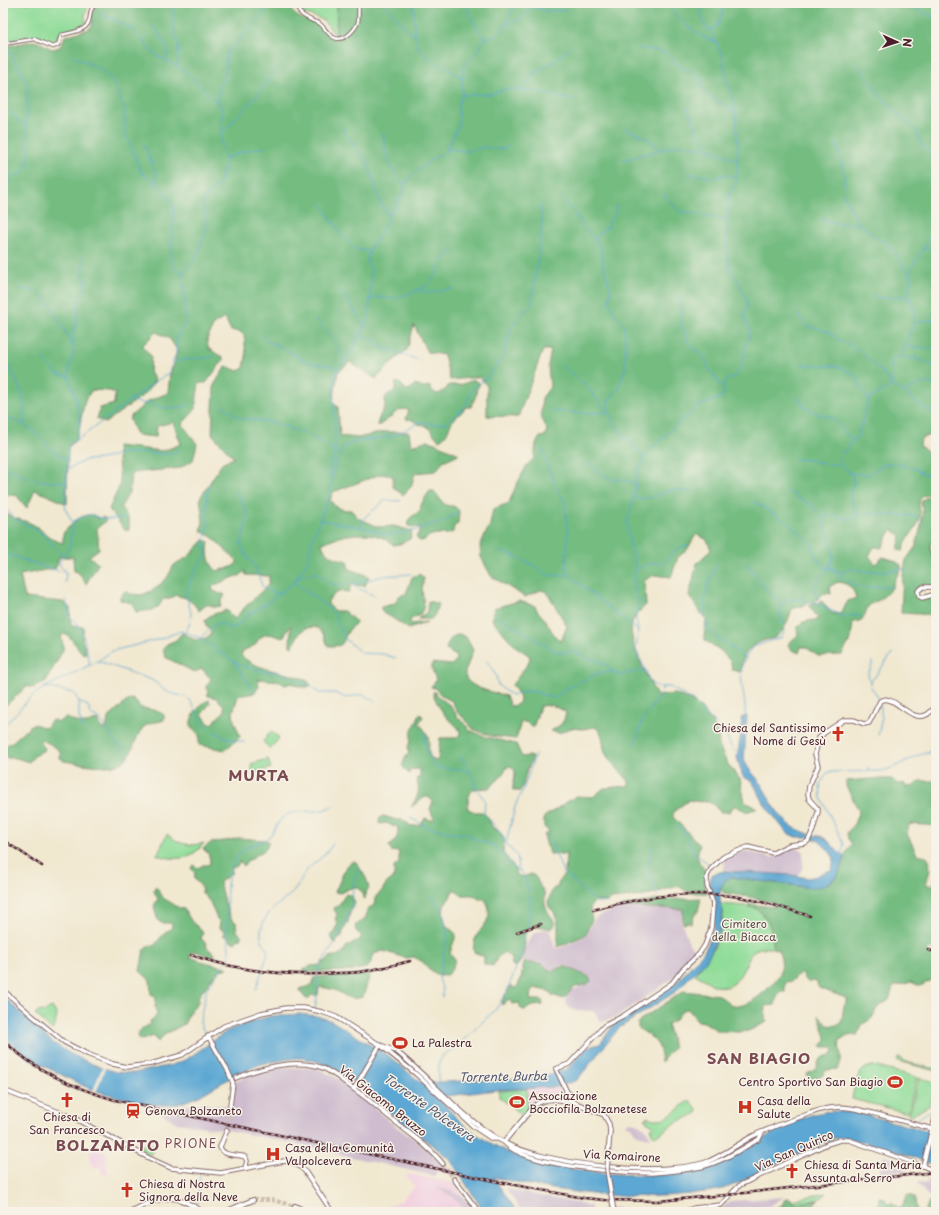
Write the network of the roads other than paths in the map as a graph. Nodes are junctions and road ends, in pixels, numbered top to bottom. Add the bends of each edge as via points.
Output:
1 (96, 3) edge
2 (294, 3) edge
3 (359, 3) edge
4 (3, 44) edge
5 (936, 587) edge
6 (936, 594) edge
7 (936, 706) edge
8 (3, 990) edge
9 (209, 1038) junction
10 (379, 1046) junction
11 (228, 1069) junction
12 (235, 1077) junction
13 (232, 1082) junction
14 (354, 1089) junction
15 (3, 1090) edge
16 (567, 1092) junction
17 (562, 1095) junction
18 (557, 1099) junction
19 (570, 1099) junction
20 (562, 1100) junction
21 (230, 1106) tunnel mouth
22 (936, 1111) edge
23 (227, 1130) tunnel mouth
24 (933, 1130) edge
25 (763, 1132) junction
26 (493, 1137) junction
27 (504, 1142) junction
28 (443, 1164) tunnel mouth
29 (923, 1164) junction
30 (246, 1167) junction
31 (607, 1170) junction
32 (934, 1171) dead end
33 (454, 1179) tunnel mouth
34 (253, 1200) tunnel mouth
35 (295, 1206) tunnel mouth
36 (129, 1212) edge
37 (204, 1212) edge
38 (225, 1212) edge
39 (306, 1212) edge
40 (332, 1212) edge
41 (479, 1212) edge
42 (614, 1212) edge
43 (683, 1212) edge

1 - 4 street via 90,11 87,25 61,36 58,45 53,47 34,39
2 - 3 street via 299,13 319,23 329,35 340,39 344,38 358,22
5 - 6 main road via 923,587 918,593 922,598
7 - 16 main road via 928,714 916,716 888,699 883,699 878,703 869,723 844,720 821,736 815,754 818,766 808,791 808,798 819,810 809,839 805,843 793,844 773,853 748,847 725,856 709,871 707,886 713,903 712,917 711,928 703,949 672,983 604,1026 569,1064 557,1070
8 - 9 main road via 63,1041 113,1064 127,1067 157,1062 186,1052
9 - 10 main road via 224,1026 240,1019 279,1008 298,1008 336,1017
9 - 11 main road
10 - 14 main road
10 - 26 main road, Via Romairone via 395,1056 474,1127
10 - 26 main road, Via Romairone via 396,1051
11 - 12 main road
11 - 13 main road
12 - 13 main road
12 - 14 main road, Via Giacomo Bruzzo via 273,1065 312,1065 327,1070
13 - 21 main road
14 - 28 main road, Via Giacomo Bruzzo via 425,1145
15 - 30 main road via 74,1118 168,1167 221,1173
16 - 17 main road
16 - 19 main road via 570,1093
17 - 18 main road
17 - 20 main road
18 - 20 main road
18 - 27 main road via 543,1100 536,1104
19 - 20 main road via 565,1102
19 - 31 main road, bridge via 604,1115 609,1124
22 - 24 street
23 - 30 main road via 221,1150 224,1153 245,1157
24 - 25 main road, Via Romairone via 854,1108 840,1107 810,1113
24 - 29 main road
25 - 27 main road, Via Romairone via 707,1161 656,1168 582,1164 544,1156
25 - 31 main road via 759,1139 724,1159 707,1165 652,1173
26 - 27 main road, Via Romairone
27 - 31 main road via 524,1155 558,1164
29 - 32 main road, Via San Quirico
29 - 43 main road, Via San Quirico via 849,1140 840,1140 740,1185 721,1205
30 - 40 main road via 284,1161 300,1166
31 - 42 main road, bridge
33 - 41 main road
34 - 38 highway
35 - 39 highway
36 - 37 highway via 161,1199 171,1198 182,1200

